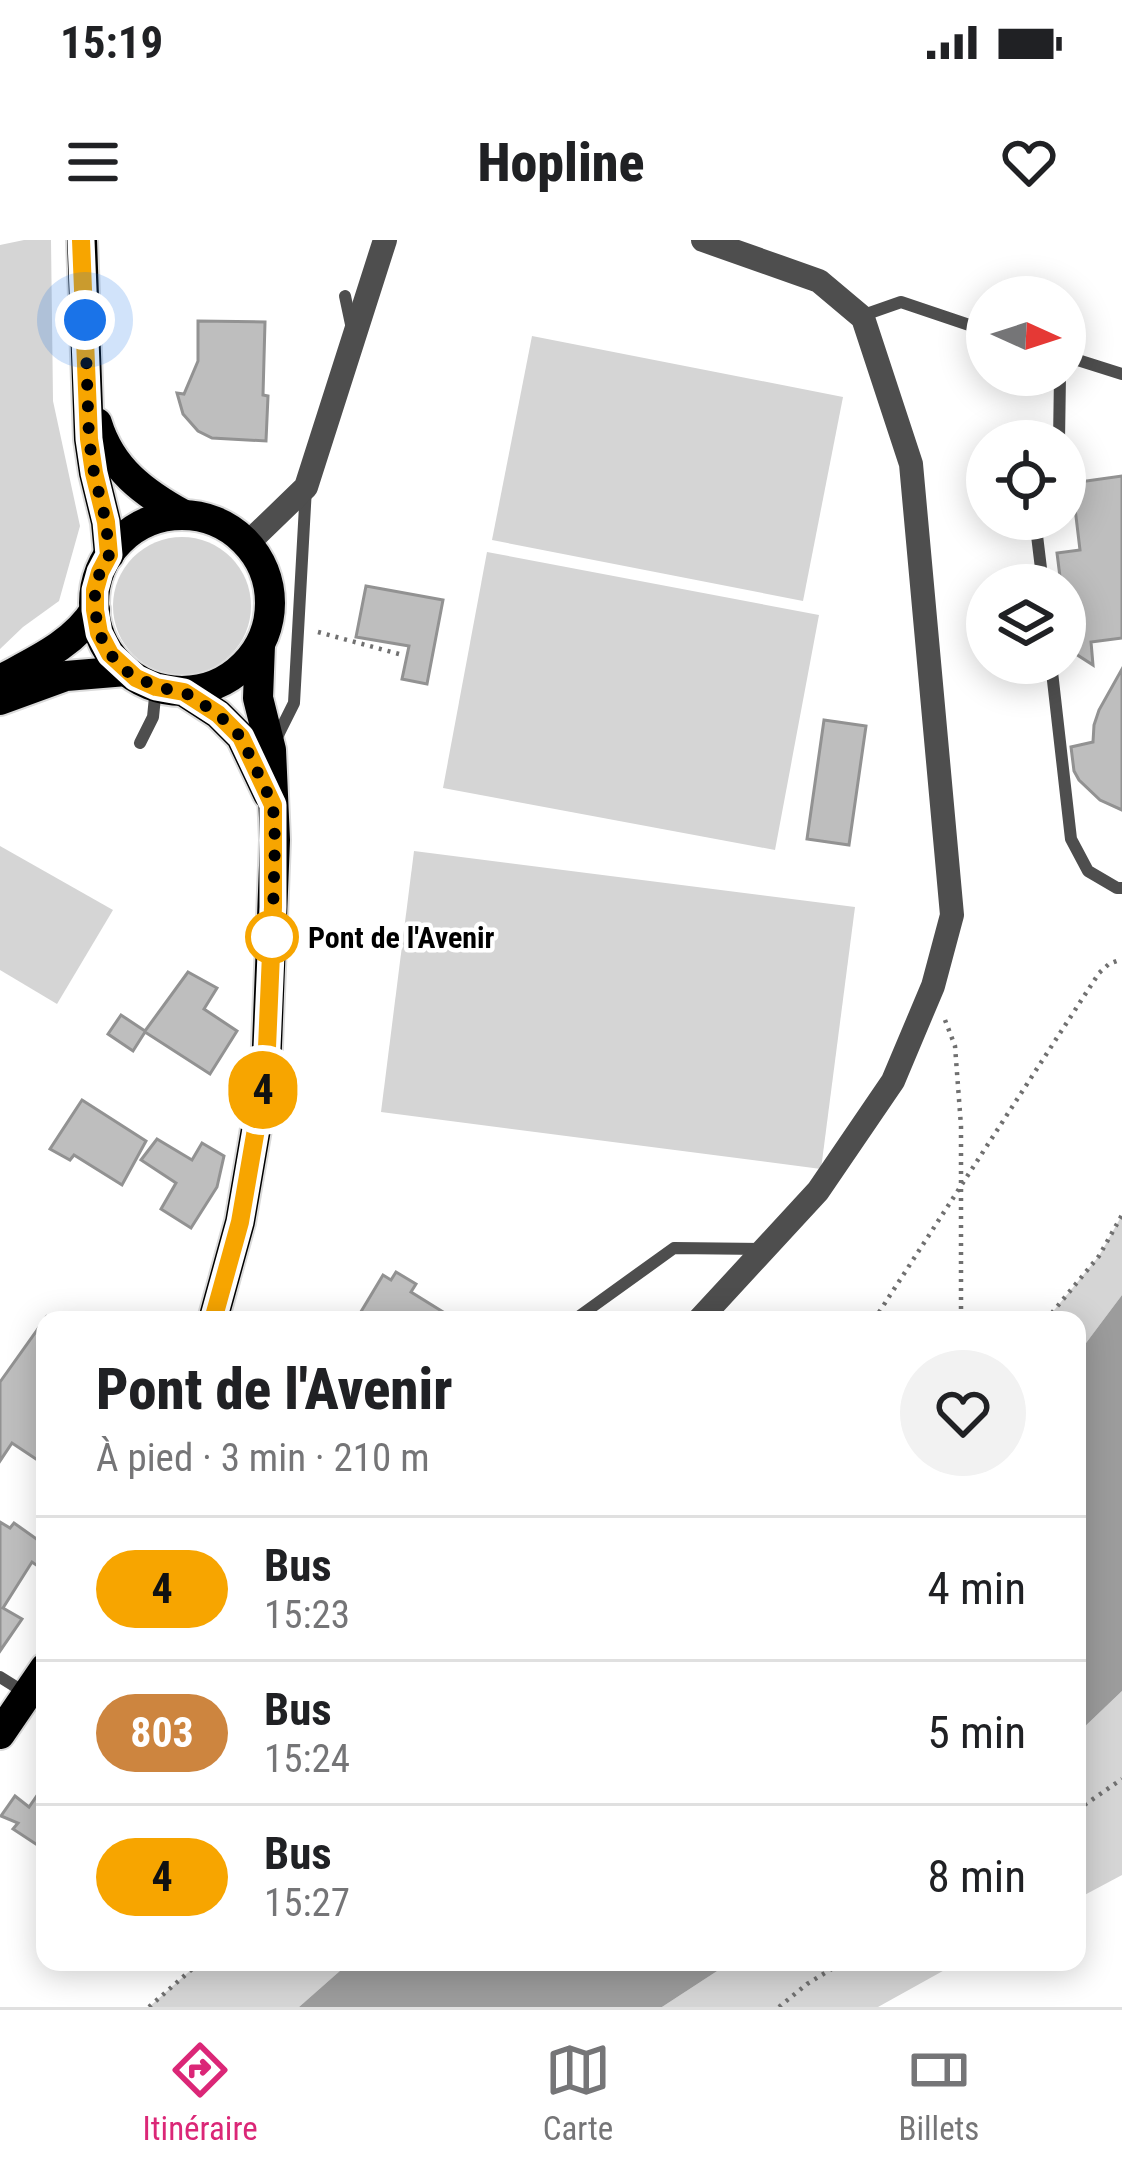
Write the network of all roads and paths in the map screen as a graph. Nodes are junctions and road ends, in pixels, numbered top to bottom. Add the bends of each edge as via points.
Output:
1 (82, 240) edge
2 (385, 240) edge
3 (704, 240) edge
4 (345, 296) dead end
5 (861, 316) junction
6 (966, 324) edge
7 (353, 336) junction
8 (1086, 363) edge
9 (1122, 374) edge
10 (88, 394) junction
11 (306, 487) junction
12 (184, 515) junction
13 (248, 544) junction
14 (109, 555) junction
15 (95, 610) junction
16 (300, 614) junction
17 (260, 645) junction
18 (399, 653) dead end
19 (126, 671) junction
20 (0, 680) edge
21 (1053, 684) edge
22 (170, 690) junction
23 (0, 700) edge
24 (140, 743) dead end
25 (271, 750) junction
26 (273, 805) junction
27 (1122, 888) edge
28 (1122, 959) edge
29 (933, 986) junction
30 (962, 1187) junction
31 (1122, 1214) edge
32 (765, 1250) junction
33 (215, 1311) edge
34 (586, 1311) edge
35 (707, 1311) edge
36 (880, 1311) edge
37 (961, 1311) edge
38 (1053, 1311) edge
39 (0, 1676) edge
40 (36, 1681) edge
41 (0, 1733) edge
42 (1122, 1779) edge
43 (1086, 1804) edge
44 (190, 1971) edge
45 (828, 1971) edge
46 (148, 2007) edge
47 (779, 2007) edge

1 - 10 main road
2 - 7 street
3 - 5 street via 819,281
4 - 7 lane
5 - 6 lane via 901,302
5 - 29 street via 911,464 952,915
7 - 11 street
8 - 9 lane
10 - 12 main road via 116,465
10 - 14 main road
11 - 13 street
11 - 16 lane
12 - 13 main road via 208,519
12 - 14 main road via 142,525
13 - 17 main road via 269,592
14 - 15 main road
15 - 19 main road via 99,633
15 - 20 main road via 71,638
16 - 18 path via 317,632
16 - 25 lane via 294,703
17 - 22 main road via 220,683
17 - 25 main road via 258,698
19 - 22 main road
19 - 23 main road via 66,676
21 - 27 lane via 1071,839 1088,871
22 - 24 lane
22 - 26 main road via 218,714 241,737
25 - 26 main road
26 - 33 main road via 266,1071
28 - 30 path via 1099,974
29 - 30 path via 955,1046
29 - 32 street via 893,1081 818,1191
30 - 36 path
30 - 37 path
31 - 38 path
32 - 34 lane via 674,1248
32 - 35 street
39 - 40 lane
40 - 41 main road
42 - 43 path
44 - 46 path
45 - 47 path

